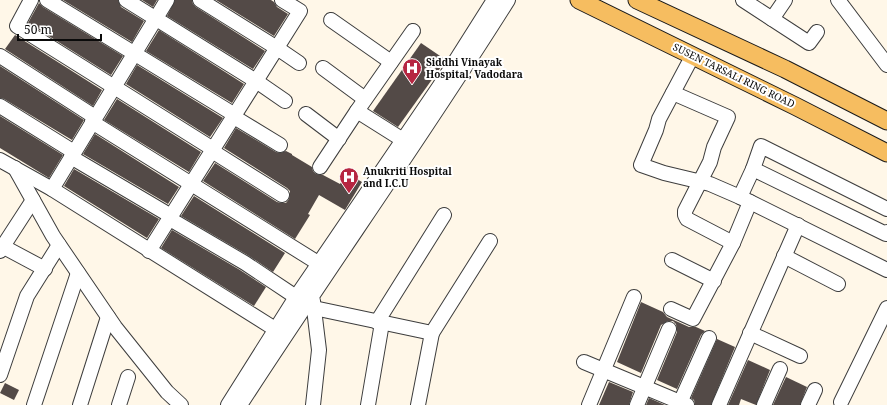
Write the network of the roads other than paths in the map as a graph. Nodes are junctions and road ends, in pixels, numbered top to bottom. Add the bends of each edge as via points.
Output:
1 (31, 0) edge
2 (47, 0) edge
3 (126, 0) edge
4 (167, 0) edge
5 (200, 0) edge
6 (282, 0) edge
7 (494, 0) edge
8 (508, 0) edge
9 (579, 0) edge
10 (639, 0) edge
11 (743, 0) edge
12 (785, 0) edge
13 (838, 0) edge
14 (155, 18) junction
15 (772, 19) junction
16 (331, 20) dead end
17 (413, 31) dead end
18 (817, 32) dead end
19 (277, 48) junction
20 (133, 54) junction
21 (693, 55) junction
22 (0, 56) edge
23 (391, 62) junction
24 (299, 63) dead end
25 (887, 65) edge
26 (324, 68) dead end
27 (256, 81) junction
28 (114, 87) junction
29 (673, 94) junction
30 (365, 99) junction
31 (285, 101) dead end
32 (0, 106) edge
33 (357, 111) junction
34 (306, 114) dead end
35 (234, 116) junction
36 (94, 120) junction
37 (887, 121) edge
38 (339, 139) junction
39 (408, 143) junction
40 (280, 145) dead end
41 (212, 150) junction
42 (887, 153) edge
43 (73, 154) junction
44 (0, 160) edge
45 (320, 167) dead end
46 (15, 168) junction
47 (753, 169) junction
48 (700, 182) junction
49 (191, 184) junction
50 (52, 189) junction
51 (282, 195) dead end
52 (33, 200) junction
53 (745, 200) junction
54 (887, 209) edge
55 (444, 216) dead end
56 (170, 217) junction
57 (798, 226) junction
58 (887, 232) edge
59 (490, 241) dead end
60 (733, 243) junction
61 (60, 245) junction
62 (1, 248) edge
63 (150, 251) junction
64 (784, 256) junction
65 (672, 260) dead end
66 (318, 263) junction
67 (45, 269) junction
68 (887, 270) edge
69 (78, 273) junction
70 (714, 281) junction
71 (838, 284) dead end
72 (310, 288) junction
73 (296, 297) junction
74 (634, 297) dead end
75 (314, 308) junction
76 (887, 308) edge
77 (671, 309) dead end
78 (108, 318) junction
79 (379, 322) junction
80 (275, 329) junction
81 (669, 329) dead end
82 (432, 333) junction
83 (750, 333) junction
84 (709, 338) dead end
85 (800, 356) dead end
86 (584, 362) dead end
87 (780, 369) dead end
88 (604, 370) junction
89 (0, 375) edge
90 (128, 377) dead end
91 (644, 387) junction
92 (815, 390) dead end
93 (165, 399) edge
94 (841, 402) dead end
95 (682, 404) edge
96 (34, 405) edge
97 (80, 405) edge
98 (119, 405) edge
99 (181, 405) edge
100 (228, 405) edge
101 (240, 405) edge
102 (313, 405) edge
103 (368, 405) edge
104 (418, 405) edge
105 (589, 405) edge
106 (637, 405) edge
107 (719, 405) edge
108 (764, 405) edge
109 (808, 405) edge

1 - 28 street via 17,26
2 - 20 street
3 - 14 street
4 - 14 street
5 - 19 street
6 - 19 street via 300,11
7 - 39 street via 439,87
8 - 39 street
9 - 21 main road, SUSEN TARSALI RING ROAD
10 - 37 main road via 785,69
11 - 15 street
12 - 15 street
13 - 25 street
14 - 20 street
14 - 27 street
15 - 18 street via 809,43
16 - 23 street
17 - 23 street
19 - 24 street
19 - 27 street
20 - 28 street
20 - 35 street
21 - 29 street
21 - 42 main road, SUSEN TARSALI RING ROAD
22 - 36 street
23 - 30 street
26 - 30 street
27 - 31 street
27 - 35 street
28 - 36 street
28 - 41 street
29 - 48 street via 728,117
29 - 48 street via 659,119 641,165
30 - 33 street
32 - 43 street
33 - 38 street
33 - 39 street
34 - 38 street
35 - 40 street
35 - 41 street
36 - 43 street
36 - 49 street
38 - 45 street
39 - 66 street
39 - 72 street
41 - 49 street
41 - 51 street
43 - 50 street
43 - 56 street
44 - 46 street
46 - 50 street
46 - 52 street
47 - 53 street
47 - 54 street via 761,146
47 - 58 street via 886,234
48 - 53 street
48 - 60 street via 684,211 687,219
49 - 56 street
49 - 66 street
50 - 63 street
52 - 61 street
52 - 62 street
53 - 57 street
53 - 60 street
55 - 79 street
56 - 63 street
56 - 73 street
57 - 64 street
57 - 68 street
59 - 82 street
60 - 70 street
61 - 67 street
61 - 69 street
62 - 67 street
63 - 80 street
64 - 71 street
64 - 83 street
65 - 70 street
66 - 72 street
67 - 89 street via 27,296
69 - 78 street
69 - 96 street
70 - 77 street via 693,319
72 - 73 street
72 - 75 street
72 - 101 street
73 - 80 street
74 - 88 street
75 - 79 street
75 - 102 street via 319,350
76 - 94 street
78 - 93 street
78 - 97 street
79 - 82 street
79 - 103 street
80 - 100 street
81 - 91 street
82 - 104 street
83 - 85 street
83 - 107 street
84 - 95 street
86 - 88 street
87 - 108 street
88 - 91 street
88 - 105 street
90 - 98 street
91 - 95 street
91 - 106 street
92 - 109 street
93 - 99 street

